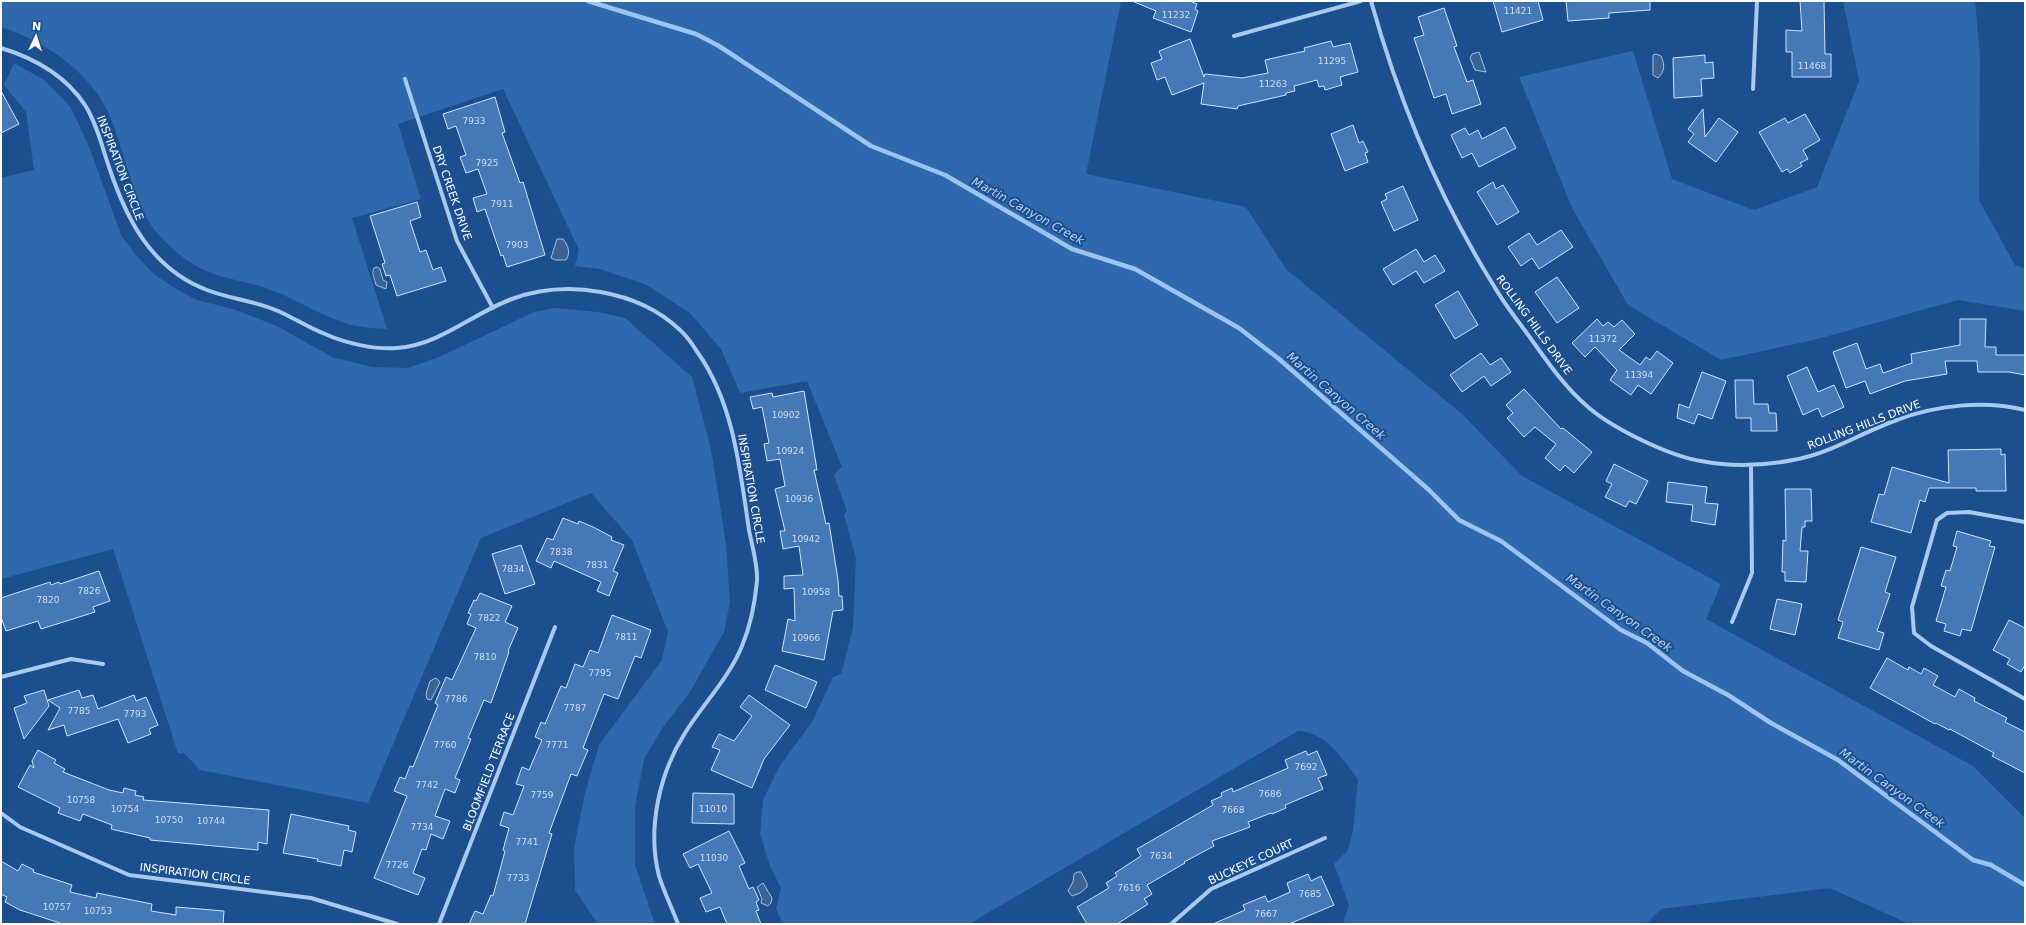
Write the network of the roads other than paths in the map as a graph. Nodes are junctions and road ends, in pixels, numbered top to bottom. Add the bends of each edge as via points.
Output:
1 (1361, 1) edge
2 (1371, 1) edge
3 (1757, 1) edge
4 (1234, 36) dead end
5 (1, 48) edge
6 (405, 79) dead end
7 (1753, 89) dead end
8 (492, 308) junction
9 (2025, 410) edge
10 (1751, 466) junction
11 (2025, 522) edge
12 (1732, 622) dead end
13 (556, 627) dead end
14 (103, 664) dead end
15 (1, 677) edge
16 (2025, 699) edge
17 (1, 813) edge
18 (1325, 838) dead end
19 (397, 924) edge
20 (439, 924) edge
21 (678, 924) edge
22 (1171, 924) edge

1 - 4 street
2 - 10 street, ROLLING HILLS DRIVE via 1387,58 1416,133 1451,211 1494,288 1556,373 1588,407 1622,430 1653,445 1699,461
3 - 7 street
5 - 8 street, INSPIRATION CIRCLE via 54,72 86,106 96,127 118,193 136,232 150,251 184,280 212,292 277,310 326,335 364,345 396,348 428,342
6 - 8 street, DRY CREEK DRIVE via 457,241
8 - 21 street, INSPIRATION CIRCLE via 514,298 559,289 603,292 641,304 681,330 700,355 715,381 736,446 757,578 742,646 725,677 684,734 669,764 660,793 655,852 660,877
9 - 10 street, ROLLING HILLS DRIVE via 2012,407 1969,406 1929,410 1896,420 1823,452 1795,460
10 - 12 street via 1752,573
11 - 16 street via 1969,512 1947,513 1937,520 1912,606 1914,633 1931,646
13 - 20 street, BLOOMFIELD TERRACE
14 - 15 street via 70,659
17 - 19 street, INSPIRATION CIRCLE via 20,827 129,875 311,898
18 - 22 street, BUCKEYE COURT via 1211,890

